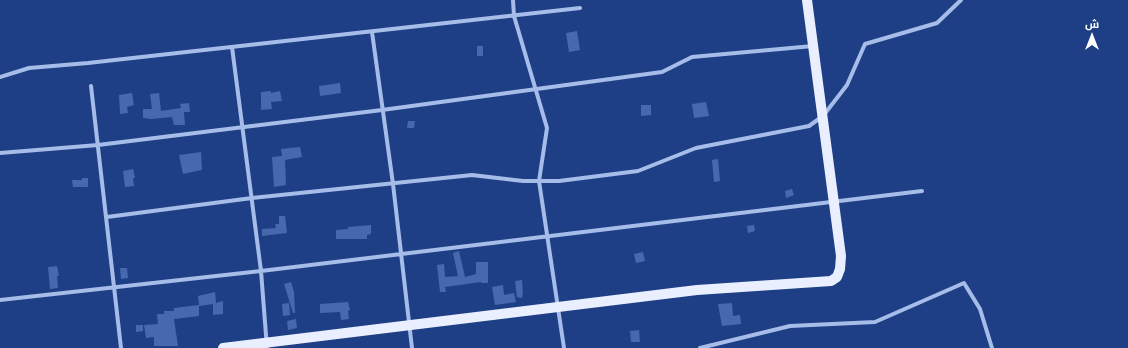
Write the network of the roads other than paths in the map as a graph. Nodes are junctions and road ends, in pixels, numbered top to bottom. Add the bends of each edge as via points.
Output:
1 (513, 0) edge
2 (807, 0) edge
3 (961, 0) edge
4 (580, 8) dead end
5 (514, 16) junction
6 (372, 32) junction
7 (813, 46) junction
8 (232, 47) junction
9 (0, 78) edge
10 (91, 86) dead end
11 (536, 89) junction
12 (382, 110) junction
13 (823, 116) junction
14 (243, 128) junction
15 (98, 145) junction
16 (0, 153) edge
17 (539, 181) junction
18 (392, 184) junction
19 (922, 191) dead end
20 (252, 198) junction
21 (834, 201) junction
22 (107, 217) junction
23 (547, 236) junction
24 (402, 254) junction
25 (261, 271) junction
26 (114, 287) junction
27 (0, 300) edge
28 (558, 307) junction
29 (410, 325) junction
30 (267, 345) edge
31 (121, 348) edge
32 (223, 348) edge
33 (412, 348) edge
34 (564, 348) edge
35 (700, 348) edge
36 (992, 348) edge

1 - 5 street
2 - 7 main road
3 - 13 street via 937,24 865,44 847,85
4 - 5 street
5 - 6 street
5 - 11 street
6 - 8 street
6 - 12 street
7 - 11 street via 692,57 662,72
7 - 13 main road
8 - 9 street via 88,64 30,68
8 - 14 street
10 - 15 street
11 - 12 street
11 - 17 street via 547,128
12 - 14 street
12 - 18 street
13 - 17 street via 809,126 696,148 638,171 559,181
13 - 21 main road
14 - 15 street
14 - 20 street
15 - 16 street
15 - 22 street
17 - 18 street via 472,175
17 - 23 street
18 - 20 street
18 - 24 street
19 - 21 street
20 - 22 street
20 - 25 street
21 - 23 street
21 - 28 main road via 841,256 837,277 831,281 697,290
22 - 26 street
23 - 24 street
23 - 28 street
24 - 25 street
24 - 29 street
25 - 26 street
25 - 30 street
26 - 27 street
26 - 31 street
28 - 29 main road
28 - 34 street
29 - 30 main road
29 - 33 street
30 - 32 main road
35 - 36 street via 790,326 875,322 964,283 980,309

